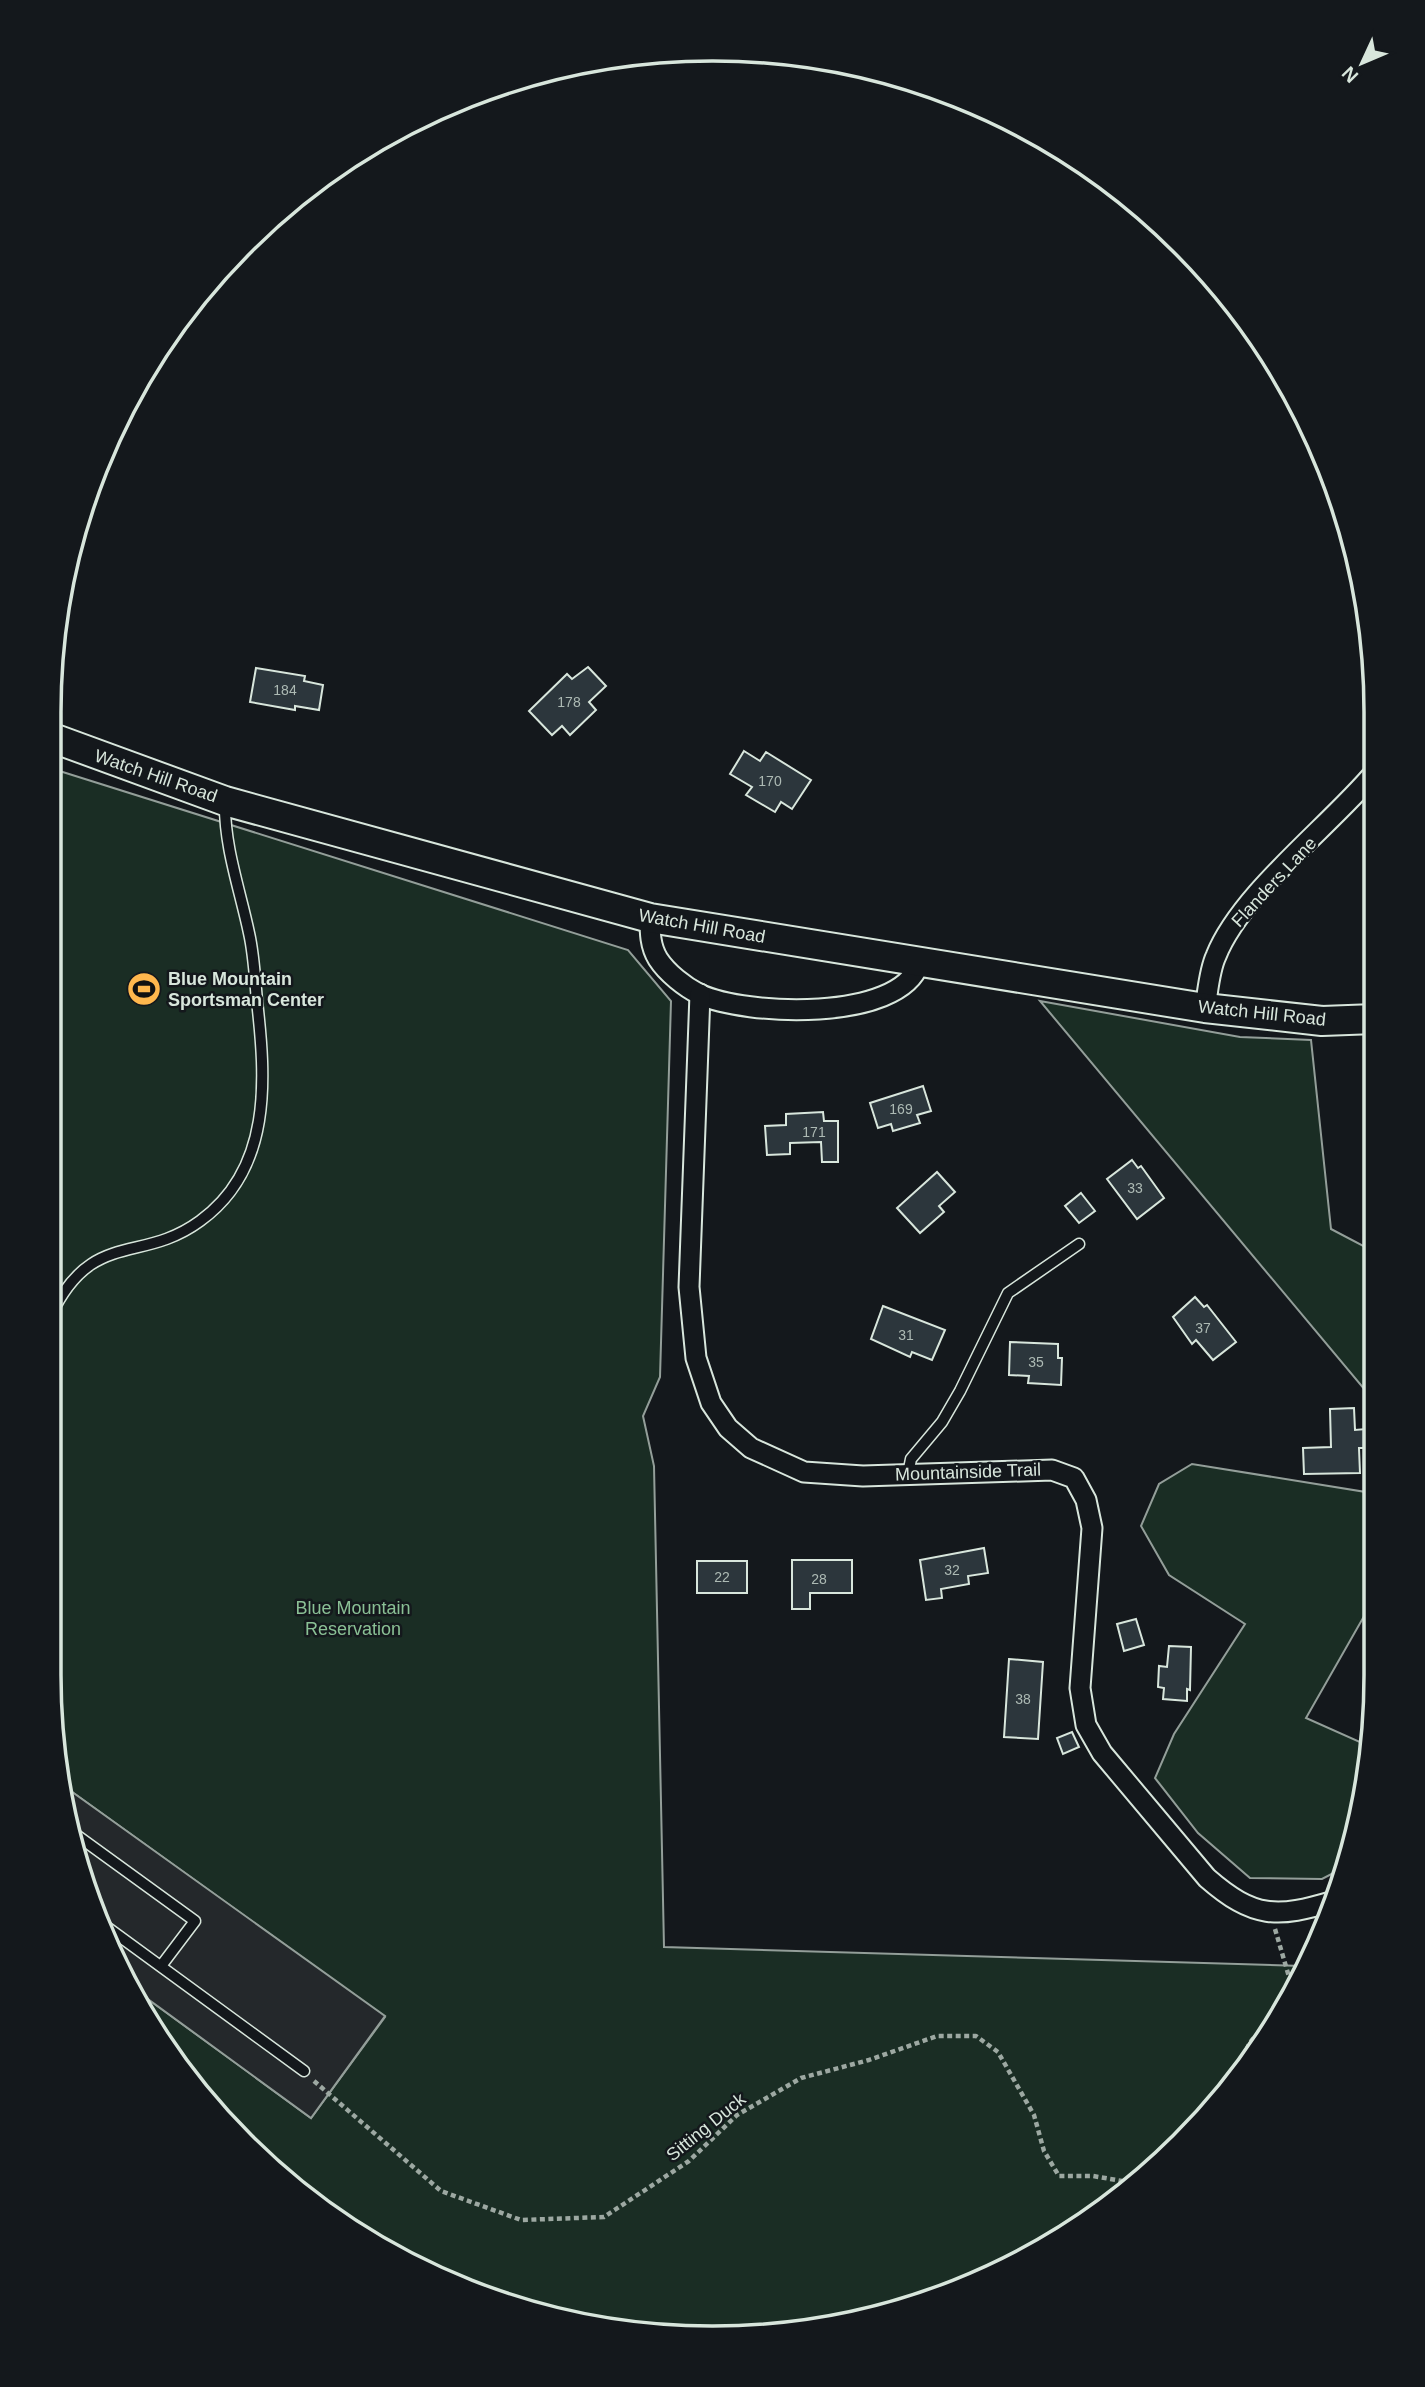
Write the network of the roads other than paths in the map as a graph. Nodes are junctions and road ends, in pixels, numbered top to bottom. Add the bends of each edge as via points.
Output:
1 (61, 741) edge
2 (1364, 784) edge
3 (225, 801) junction
4 (649, 918) junction
5 (919, 964) junction
6 (700, 994) junction
7 (1205, 1009) junction
8 (1364, 1019) edge
9 (1079, 1244) dead end
10 (61, 1298) edge
11 (908, 1474) junction
12 (82, 1839) edge
13 (1321, 1905) edge
14 (115, 1933) edge
15 (162, 1966) junction
16 (304, 2071) road end

1 - 3 street, Watch Hill Road
2 - 7 street, Flanders Lane via 1236,919 1215,957
3 - 4 street, Watch Hill Road
3 - 10 lane via 224,827 250,936 264,1061 256,1142 228,1197 199,1222 169,1237 93,1261 73,1278
4 - 5 street, Watch Hill Road
4 - 6 street via 650,940 659,960
5 - 6 street via 914,978 902,988 846,1005 767,1008
5 - 7 street, Watch Hill Road
6 - 11 street, Mountainside Trail via 689,1287 696,1358 711,1403 728,1429 751,1448 804,1472
7 - 8 street, Watch Hill Road via 1322,1021
9 - 11 lane via 1008,1293 960,1391 942,1422 911,1459
11 - 13 street, Mountainside Trail via 1052,1470 1074,1478 1086,1500 1091,1528 1080,1688 1086,1725 1102,1753 1207,1878 1249,1909 1271,1914
12 - 15 lane via 195,1921
14 - 15 lane
15 - 16 lane

